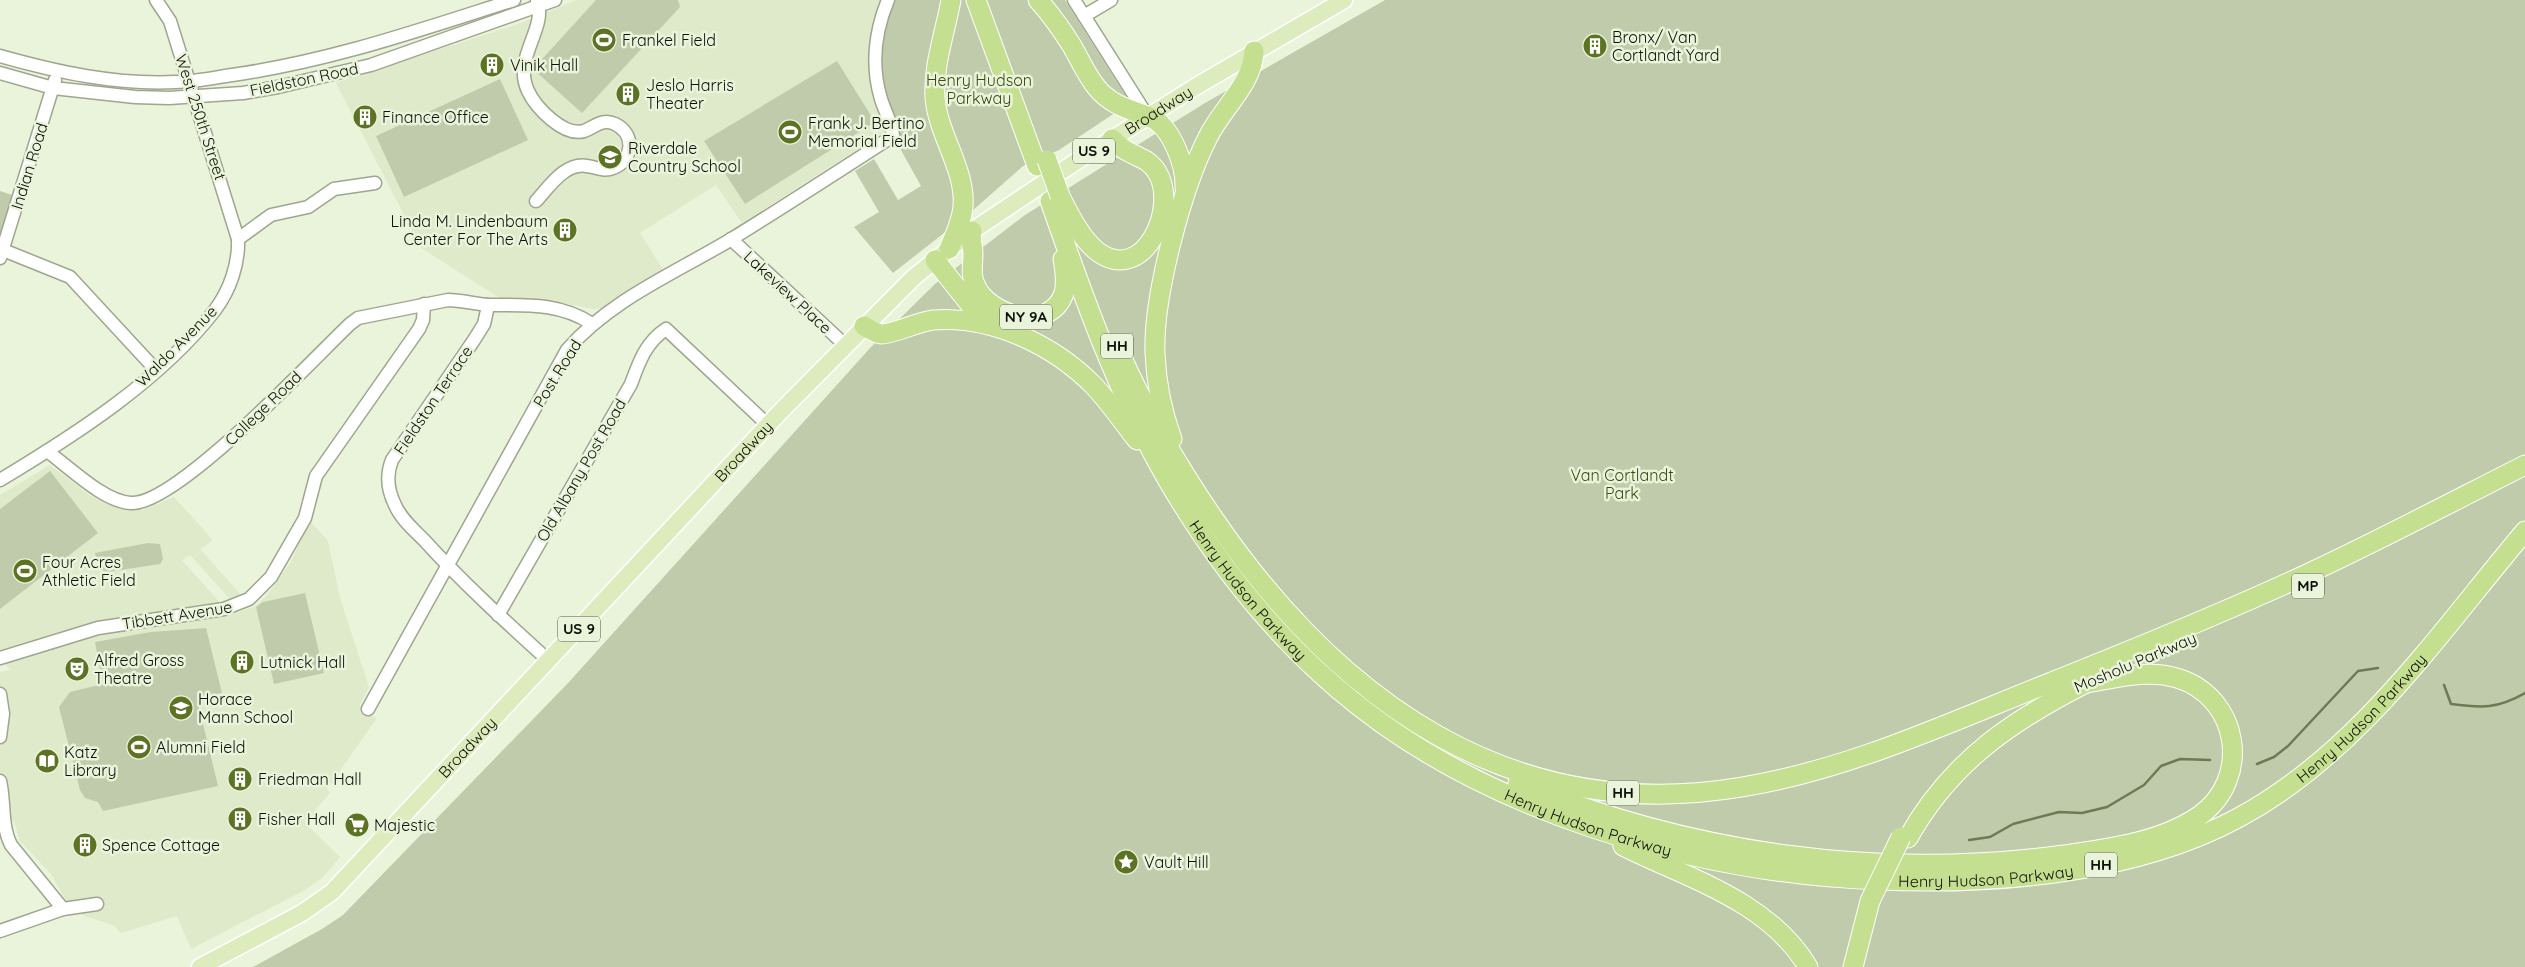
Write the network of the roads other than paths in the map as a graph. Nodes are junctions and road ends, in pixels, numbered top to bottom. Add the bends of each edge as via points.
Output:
1 (156, 0) edge
2 (514, 0) edge
3 (555, 0) edge
4 (888, 0) edge
5 (950, 0) edge
6 (976, 0) edge
7 (989, 0) edge
8 (1038, 0) edge
9 (1074, 0) edge
10 (1111, 0) edge
11 (1344, 0) edge
12 (539, 3) edge
13 (1084, 16) junction
14 (1254, 51) junction
15 (0, 56) edge
16 (57, 72) junction
17 (0, 73) edge
18 (190, 81) junction
19 (53, 88) junction
20 (195, 96) junction
21 (1148, 117) junction
22 (1112, 139) junction
23 (1042, 163) junction
24 (376, 182) dead end
25 (1055, 198) junction
26 (1184, 200) junction
27 (536, 201) dead end
28 (1057, 223) junction
29 (972, 231) junction
30 (238, 238) junction
31 (731, 239) junction
32 (2, 254) edge
33 (942, 255) junction
34 (424, 304) junction
35 (488, 306) junction
36 (592, 324) junction
37 (864, 326) junction
38 (1015, 334) junction
39 (845, 345) junction
40 (156, 370) junction
41 (769, 426) junction
42 (48, 452) junction
43 (2525, 465) edge
44 (2525, 478) edge
45 (0, 480) edge
46 (1185, 491) junction
47 (2525, 531) edge
48 (448, 566) junction
49 (498, 615) junction
50 (0, 658) edge
51 (549, 661) junction
52 (2084, 676) junction
53 (0, 694) edge
54 (368, 709) dead end
55 (0, 737) edge
56 (1437, 737) junction
57 (0, 780) edge
58 (1557, 814) junction
59 (2, 816) edge
60 (1875, 902) junction
61 (97, 904) dead end
62 (63, 909) junction
63 (0, 930) edge
64 (200, 967) edge
65 (1808, 967) edge
66 (1853, 967) edge
67 (1862, 967) edge

1 - 18 street, West 250th Street via 170,21
2 - 18 street, Fieldston Road via 326,58 273,70
3 - 12 street, Fieldston Road
4 - 31 street, Post Road via 877,35 875,56 881,98 893,136
5 - 33 highway via 935,83 938,118 964,195 962,216
6 - 23 highway, Henry Hudson Parkway / HH
7 - 23 highway, Henry Hudson Parkway / HH
8 - 21 highway via 1067,38 1098,89 1116,105
9 - 13 street
10 - 13 street
11 - 14 main road, Broadway / US 9
12 - 20 street, Fieldston Road via 363,67 278,88
12 - 27 street via 523,67 531,97 564,128 573,132 583,131 608,122 624,131 630,144 627,158 618,166 607,170 585,165 567,170
13 - 21 street
14 - 21 main road, Broadway / US 9
14 - 26 highway via 1252,70 1209,134
15 - 16 street, Fieldston Road
16 - 18 street, Fieldston Road via 137,82
16 - 19 street, Indian Road
17 - 19 street, Fieldston Road
18 - 20 street, West 250th Street
19 - 20 street, Fieldston Road via 135,97
19 - 32 street, Indian Road
20 - 30 street, West 250th Street
21 - 22 main road, Broadway / US 9
21 - 26 highway via 1163,128 1181,158
22 - 25 highway via 1148,161 1162,184 1161,217 1145,249 1122,259 1100,253
22 - 29 main road, Broadway / US 9
23 - 25 highway, Henry Hudson Parkway / HH, bridge
24 - 30 street via 334,189 308,206 271,215
25 - 28 highway, Henry Hudson Parkway / HH
25 - 46 highway, Henry Hudson Parkway / HH via 1128,370
26 - 46 highway via 1159,308 1155,352 1164,416
28 - 29 highway, NY 9A via 1065,277 1064,292 1053,308 1032,317 1000,310 978,291 972,272
28 - 46 highway, Henry Hudson Parkway / HH via 1125,396 1151,450
29 - 33 main road, Broadway / US 9
30 - 40 street, Waldo Avenue via 232,279 215,310
31 - 36 street, Post Road
31 - 39 street, Lakeview Place
32 - 40 street via 70,277
33 - 37 main road, Broadway / US 9
33 - 38 highway via 978,313
34 - 35 street, College Road via 463,300
34 - 42 street, College Road via 367,315 350,324 217,452 188,476 148,499 132,504 118,501
34 - 50 street, Tibbett Avenue via 423,320 418,329 316,476 305,518 272,577 261,589 231,607 98,628
35 - 36 street, College Road via 531,304 573,313
35 - 48 street, Fieldston Terrace via 484,324 396,453 388,470 395,506
36 - 48 street, Post Road via 568,350
37 - 38 highway via 882,334 922,322 952,319
37 - 39 main road, Broadway / US 9
38 - 46 highway via 1052,352 1090,382
39 - 41 main road, Broadway / US 9
40 - 42 street, Waldo Avenue
41 - 49 street, Old Albany Post Road via 666,329 646,350 631,384
41 - 51 main road, Broadway / US 9
42 - 45 street, Waldo Avenue
43 - 52 highway, Henry Hudson Parkway / HH via 2304,575
44 - 52 highway, Mosholu Parkway / MP via 2309,586
46 - 56 highway, Henry Hudson Parkway / HH via 1308,637 1380,699
46 - 58 highway, Henry Hudson Parkway / HH via 1213,549 1254,602 1293,647 1341,692 1453,768
47 - 58 highway, Henry Hudson Parkway / HH via 2419,661 2321,760 2239,818 2153,853 2107,864 2024,875 1904,881 1845,879 1689,855
48 - 49 street, Fieldston Terrace
48 - 54 street, Post Road
49 - 51 street, Fieldston Terrace
51 - 64 main road, Broadway / US 9 via 332,892 302,913
52 - 56 highway, Henry Hudson Parkway / HH via 1875,750 1784,778 1716,791 1620,793 1574,786 1506,768 1462,751
52 - 56 highway via 2162,675 2196,686 2215,701 2228,726 2232,757 2224,786 2206,811 2183,826 2152,837 2080,853 1917,865 1830,862 1744,850 1590,811 1471,762
52 - 60 highway, Mosholu Parkway / MP via 1988,743 1941,790 1904,837
53 - 55 street via 3,714
57 - 59 street via 5,803
58 - 65 highway via 1745,905 1780,932
59 - 62 street via 11,845
60 - 66 highway, Mosholu Parkway / MP
60 - 67 highway, Mosholu Parkway / MP
61 - 62 street
62 - 63 street

